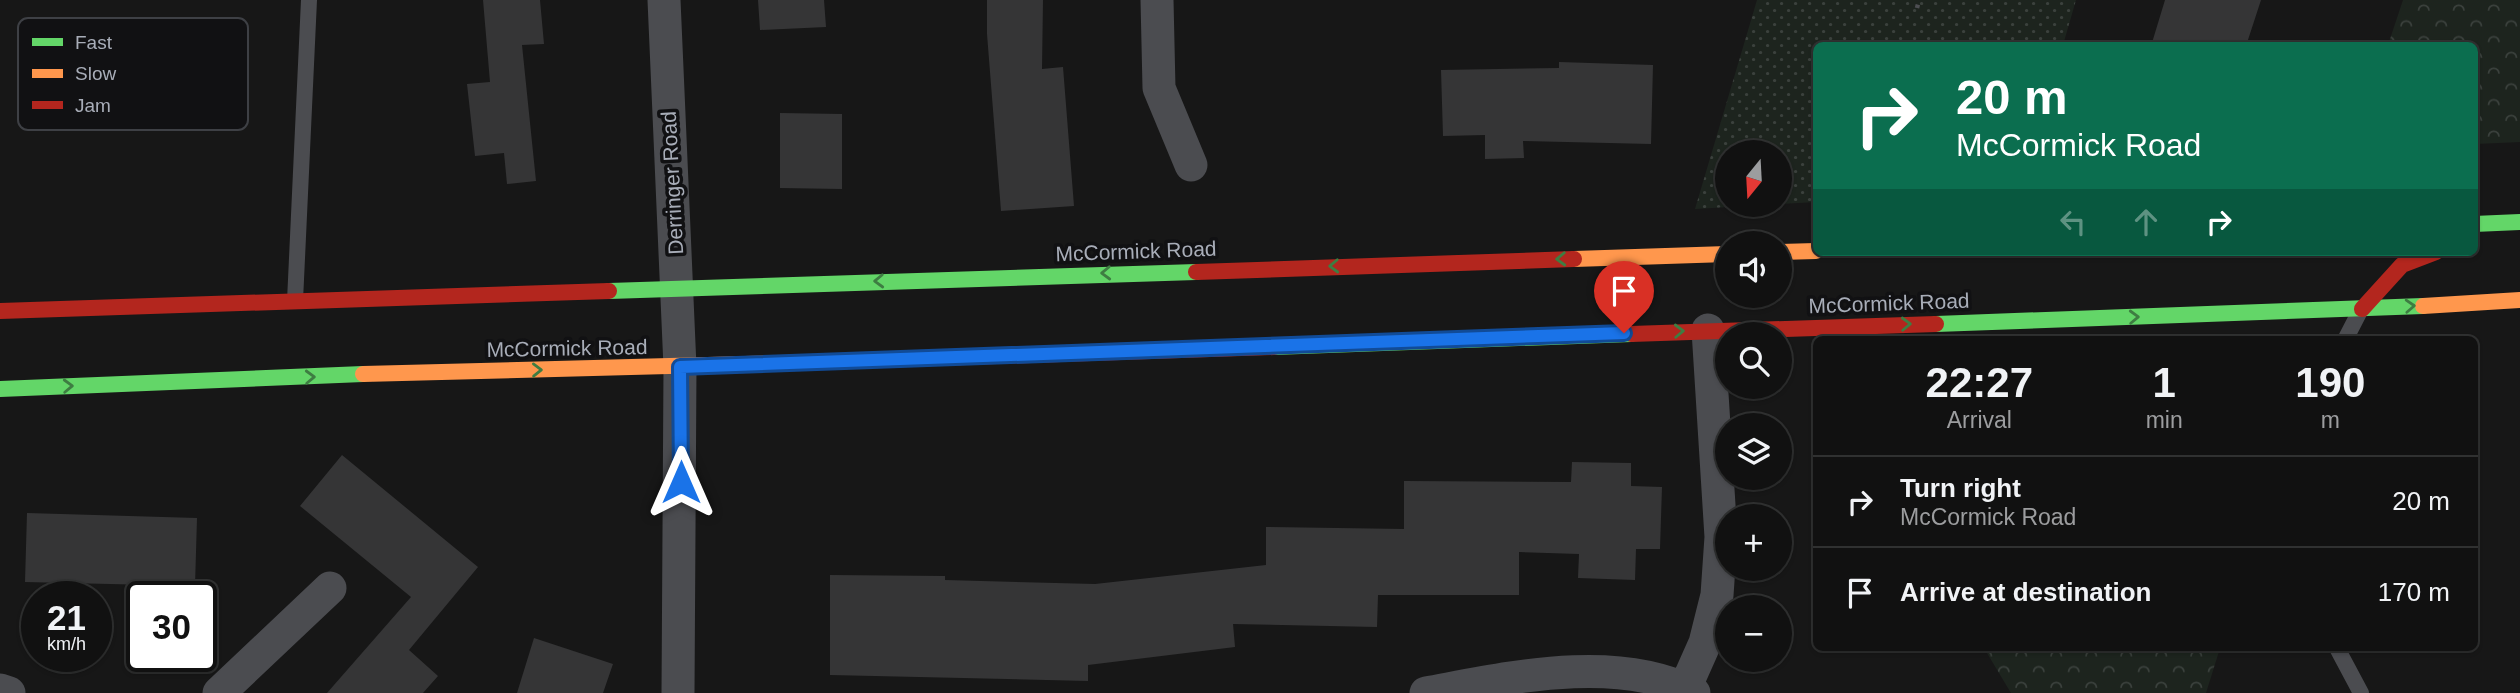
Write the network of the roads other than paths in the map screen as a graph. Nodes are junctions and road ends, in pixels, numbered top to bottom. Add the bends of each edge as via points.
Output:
1 (309, 0) edge
2 (664, 0) edge
3 (1157, 0) edge
4 (1191, 165) dead end
5 (2518, 222) edge
6 (2478, 224) edge
7 (2478, 236) edge
8 (1813, 251) edge
9 (1792, 252) edge
10 (1715, 254) edge
11 (2426, 256) edge
12 (677, 287) junction
13 (2520, 300) edge
14 (295, 301) junction
15 (2362, 309) junction
16 (0, 311) edge
17 (1708, 330) junction
18 (2346, 336) edge
19 (680, 367) junction
20 (0, 389) edge
21 (331, 588) dead end
22 (2339, 651) edge
23 (0, 690) edge
24 (1689, 691) edge
25 (9, 693) edge
26 (219, 693) edge
27 (678, 693) edge
28 (1426, 693) edge
29 (2361, 693) edge

1 - 14 lane
2 - 12 street, Derringer Road
3 - 4 street via 1159,88
5 - 6 main road
5 - 7 main road
8 - 9 main road
10 -> 12 main road, McCormick Road
11 - 15 main road via 2402,265
12 - 14 main road, McCormick Road
12 - 19 street, Derringer Road
15 -> 13 main road, McCormick Road
14 - 16 main road, McCormick Road
17 -> 15 main road, McCormick Road
15 - 18 lane
19 -> 17 main road, McCormick Road
17 - 24 street via 1721,537 1717,595
20 -> 19 main road, McCormick Road via 448,371
19 - 27 street, Derringer Road
21 - 26 street
22 - 29 lane
23 - 25 street
24 - 28 street via 1635,676 1585,672 1527,674

